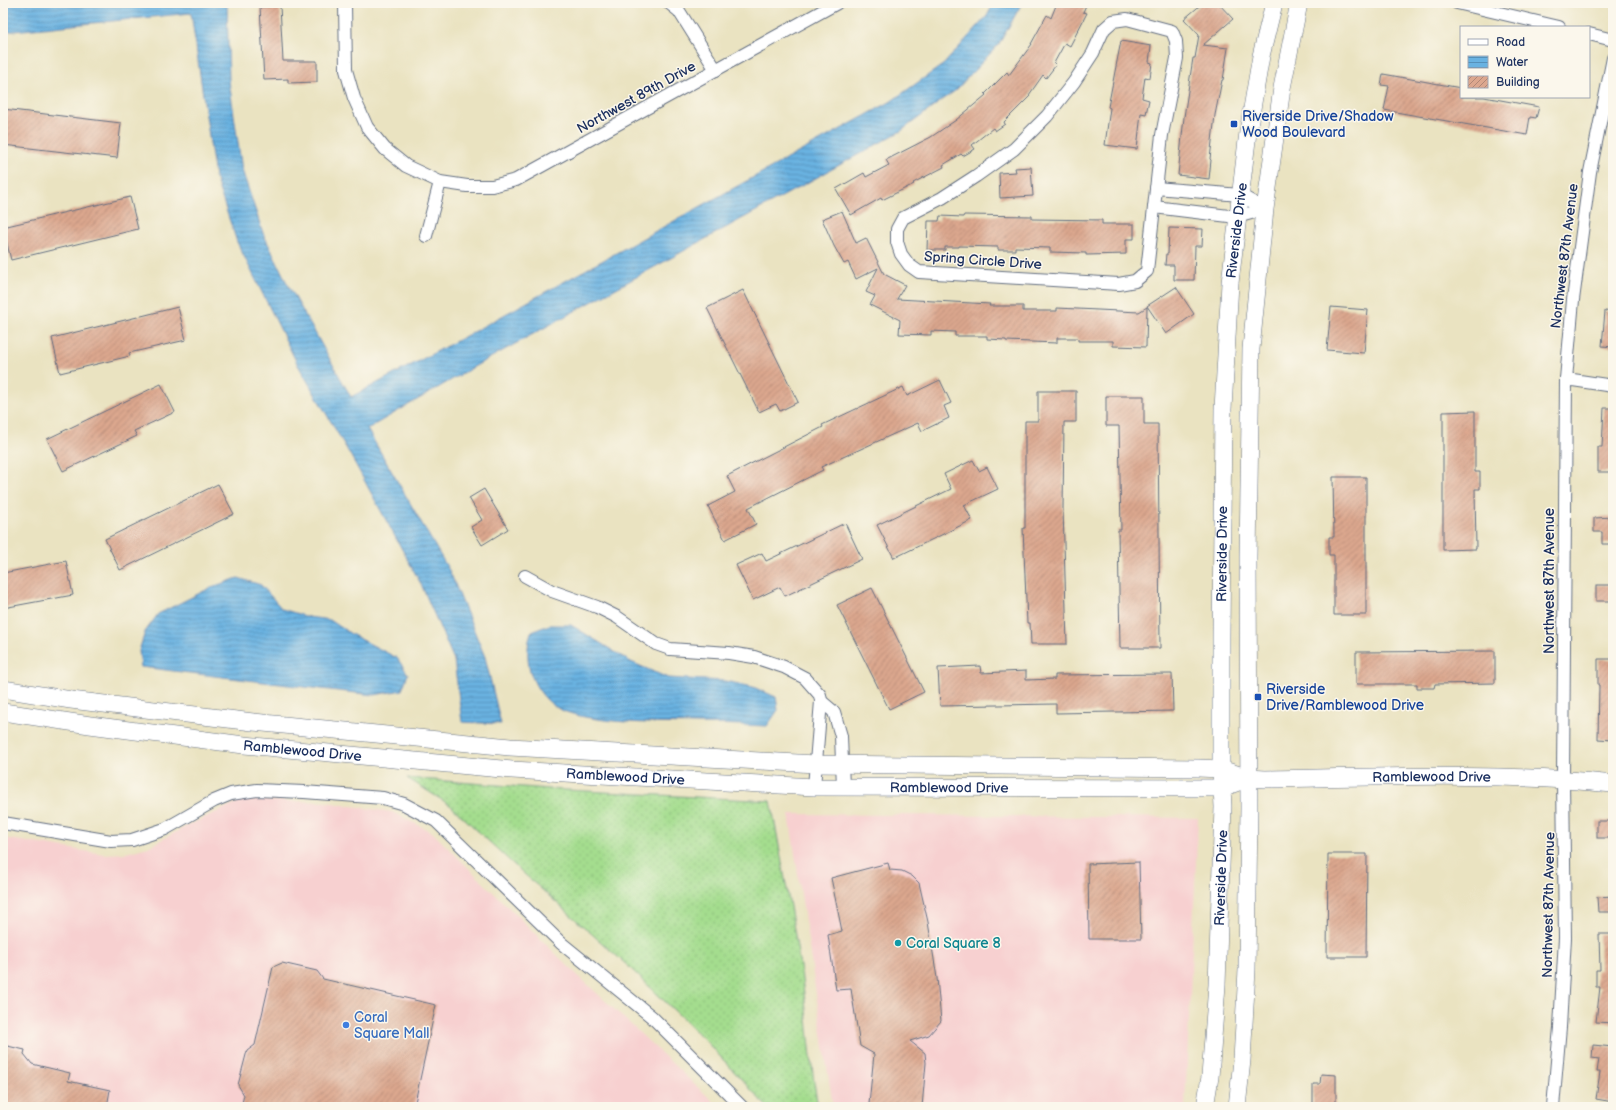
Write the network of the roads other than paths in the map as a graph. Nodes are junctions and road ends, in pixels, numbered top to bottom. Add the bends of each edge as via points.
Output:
1 (345, 3) edge
2 (669, 3) edge
3 (837, 3) edge
4 (1274, 3) edge
5 (1299, 3) edge
6 (1457, 3) edge
7 (1555, 26) edge
8 (1590, 34) edge
9 (1613, 40) edge
10 (1613, 58) edge
11 (716, 70) junction
12 (440, 182) junction
13 (1156, 188) junction
14 (1240, 196) junction
15 (1154, 207) junction
16 (1265, 209) junction
17 (1237, 217) junction
18 (426, 236) dead end
19 (1566, 379) junction
20 (1613, 386) edge
21 (525, 576) dead end
22 (3, 689) edge
23 (821, 701) junction
24 (3, 712) edge
25 (816, 764) junction
26 (843, 764) junction
27 (1221, 769) junction
28 (1249, 778) junction
29 (1564, 778) junction
30 (1613, 784) edge
31 (814, 787) junction
32 (843, 787) junction
33 (1222, 788) junction
34 (3, 823) edge
35 (742, 1107) edge
36 (1205, 1107) edge
37 (1237, 1107) edge
38 (1553, 1107) edge

1 - 12 street, Northwest 89th Drive via 346,70 354,98 367,127 384,149 406,166
2 - 11 street via 679,11
3 - 11 street, Northwest 89th Drive
4 - 14 street, Riverside Drive via 1260,56
5 - 16 street, Riverside Drive via 1282,88
6 - 7 street
8 - 9 street
10 - 19 street, Northwest 87th Avenue via 1590,172 1573,300
11 - 12 street, Northwest 89th Drive via 516,180 492,186
12 - 18 street
13 - 14 street
13 - 15 street, Spring Circle Drive
13 - 15 street, Spring Circle Drive via 1162,135 1177,58 1176,41 1172,31 1127,18 1113,21 1104,29 1093,53 1074,82 1047,116 1014,149 942,198 903,218 897,229 897,242 905,260 919,272 1119,284 1135,280 1147,272
14 - 16 street
14 - 17 street, Riverside Drive
15 - 17 street
16 - 17 street
16 - 28 street, Riverside Drive via 1251,349 1248,557
17 - 27 street, Riverside Drive via 1230,284 1223,409
19 - 20 street
19 - 29 street, Northwest 87th Avenue
21 - 23 street via 552,591 597,606 656,644 670,649 729,653 754,657 784,667 805,678 820,695
22 - 25 street, Ramblewood Drive via 71,700 253,722 458,743
23 - 25 street
23 - 26 street via 834,712 841,736
24 - 31 street, Ramblewood Drive via 244,745 457,765
25 - 26 street, Ramblewood Drive
25 - 31 street
26 - 27 street, Ramblewood Drive
26 - 32 street
27 - 28 street, Ramblewood Drive
27 - 33 street, Riverside Drive
28 - 29 street, Ramblewood Drive
28 - 33 street, Ramblewood Drive
28 - 37 street, Riverside Drive via 1247,970
29 - 30 street, Ramblewood Drive
29 - 38 street, Northwest 87th Avenue via 1565,938
31 - 32 street, Ramblewood Drive
32 - 33 street, Ramblewood Drive
33 - 36 street, Riverside Drive via 1217,985
34 - 35 street via 111,841 132,840 165,829 214,801 231,794 257,790 383,798 404,804 436,821 561,943 652,1017

